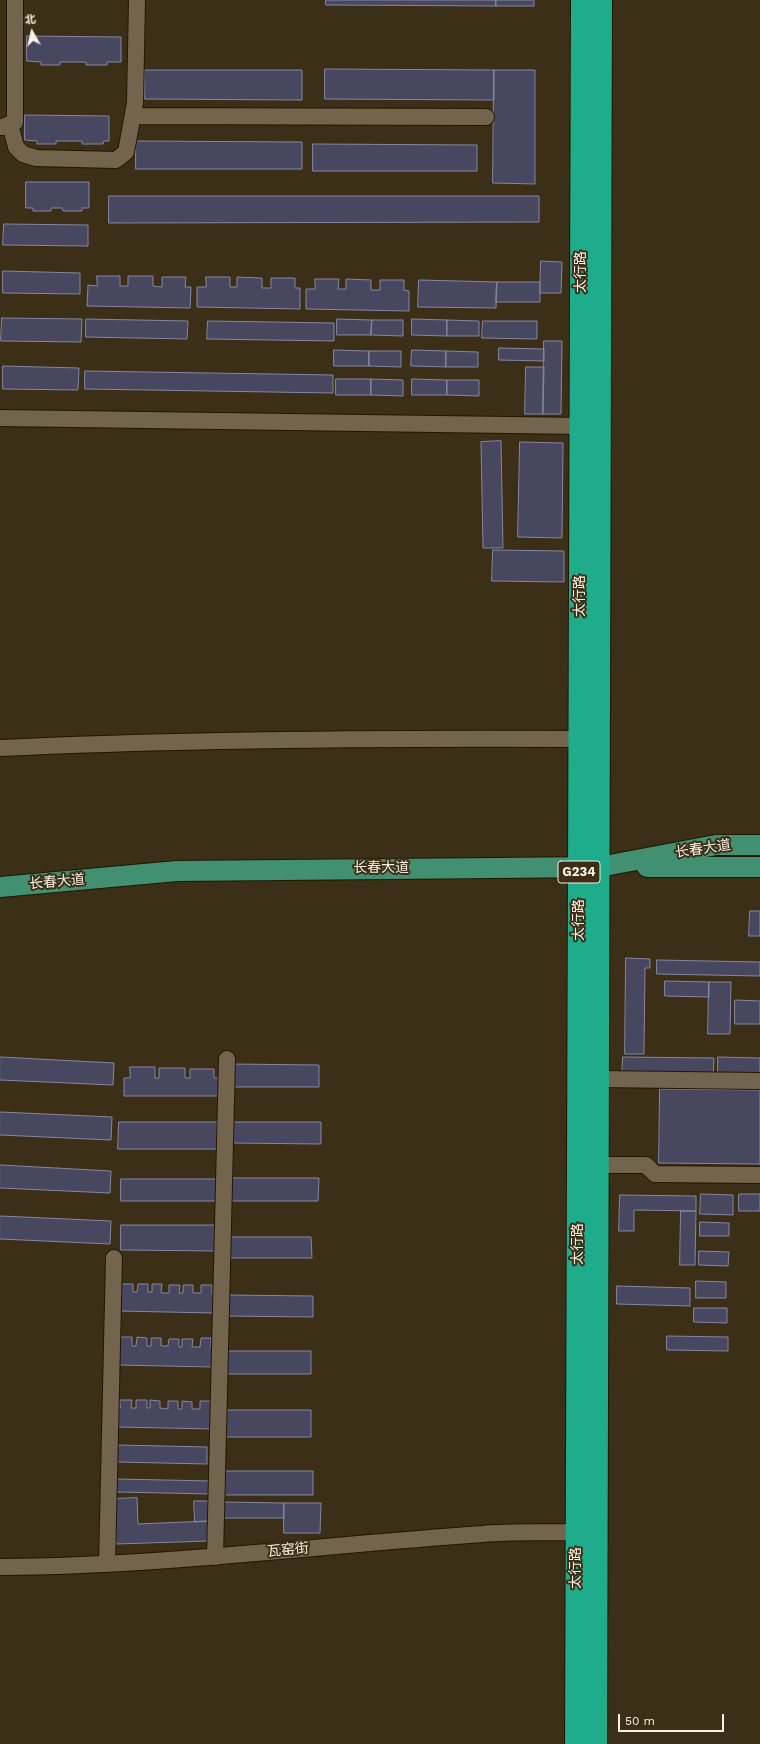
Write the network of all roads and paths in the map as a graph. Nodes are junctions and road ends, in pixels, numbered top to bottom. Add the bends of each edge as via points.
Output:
1 (15, 0) edge
2 (137, 0) edge
3 (582, 0) edge
4 (601, 0) edge
5 (133, 116) junction
6 (486, 117) dead end
7 (5, 125) edge
8 (0, 418) edge
9 (581, 426) junction
10 (580, 738) junction
11 (0, 748) edge
12 (760, 845) edge
13 (760, 867) edge
14 (589, 868) junction
15 (0, 887) edge
16 (227, 1059) dead end
17 (598, 1079) junction
18 (760, 1081) edge
19 (598, 1165) junction
20 (760, 1175) edge
21 (114, 1258) dead end
22 (576, 1532) junction
23 (215, 1557) junction
24 (107, 1564) junction
25 (0, 1567) edge
26 (576, 1744) edge
27 (596, 1744) edge

1 - 7 street via 15,122
2 - 5 street
3 - 9 highway, 太行路 / G234
4 - 14 highway, 太行路 / G234
5 - 6 street
5 - 7 street via 126,152 116,160 36,158 23,154 16,147
8 - 9 street
9 - 10 highway, 太行路 / G234
10 - 11 street via 330,738
10 - 14 highway, 太行路 / G234
12 - 14 main road, 长春大道 via 716,845
13 - 14 main road
14 - 15 main road, 长春大道 via 184,870
14 - 17 highway, 太行路 / G234
14 - 22 highway, 太行路 / G234
16 - 23 street
17 - 18 street
17 - 19 highway, 太行路 / G234
19 - 20 street via 646,1165 655,1174
19 - 27 highway, 太行路 / G234
21 - 24 street
22 - 23 street, 瓦窑街 via 484,1534
22 - 26 highway, 太行路 / G234
23 - 24 street, 瓦窑街
24 - 25 street, 瓦窑街

